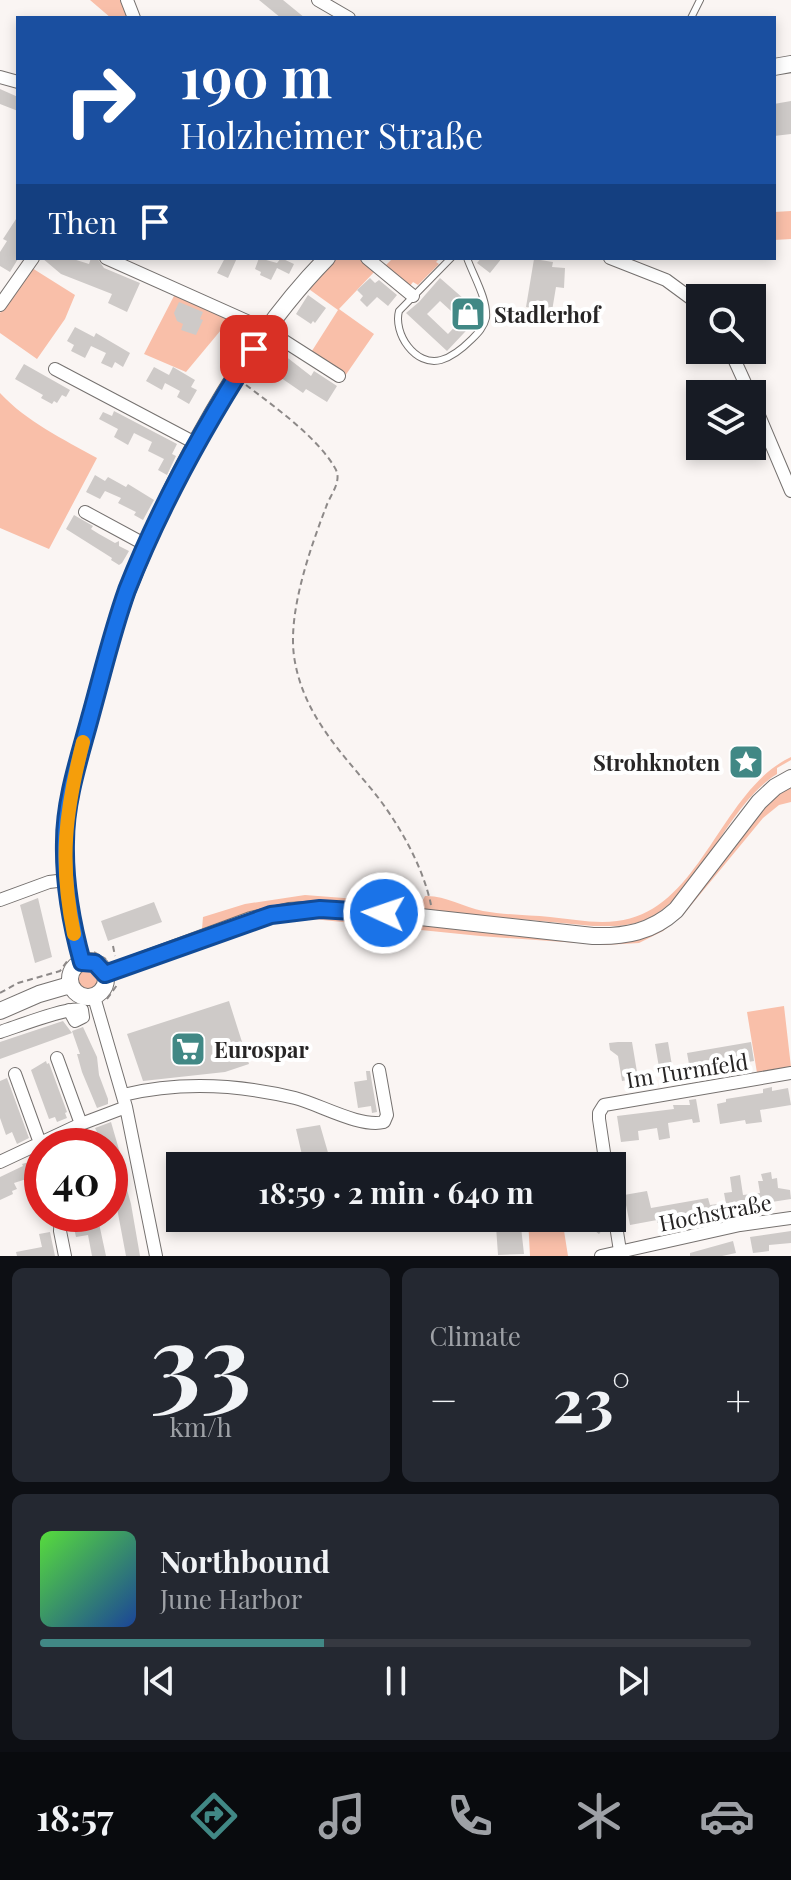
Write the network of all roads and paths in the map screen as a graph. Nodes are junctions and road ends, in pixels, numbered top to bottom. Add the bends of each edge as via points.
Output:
1 (318, 0) edge
2 (346, 16) edge
3 (32, 260) edge
4 (110, 260) edge
5 (325, 260) edge
6 (369, 260) edge
7 (449, 260) edge
8 (468, 260) edge
9 (615, 260) edge
10 (686, 295) edge
11 (413, 296) junction
12 (0, 305) edge
13 (267, 330) junction
14 (55, 369) dead end
15 (339, 376) dead end
16 (236, 378) junction
17 (766, 432) edge
18 (197, 444) junction
19 (791, 491) edge
20 (85, 512) dead end
21 (146, 545) junction
22 (791, 778) edge
23 (66, 880) junction
24 (0, 900) edge
25 (432, 918) junction
26 (113, 946) dead end
27 (81, 958) junction
28 (112, 972) junction
29 (70, 985) junction
30 (1, 992) edge
31 (100, 1002) junction
32 (69, 1010) dead end
33 (0, 1011) edge
34 (0, 1032) edge
35 (57, 1058) dead end
36 (379, 1070) dead end
37 (791, 1073) edge
38 (15, 1074) dead end
39 (125, 1101) junction
40 (81, 1124) junction
41 (36, 1128) edge
42 (73, 1128) edge
43 (24, 1149) edge
44 (604, 1152) edge
45 (3, 1156) edge
46 (791, 1218) edge
47 (60, 1232) edge
48 (617, 1232) edge
49 (620, 1251) junction
50 (65, 1256) edge
51 (156, 1256) edge
52 (601, 1256) edge

1 - 2 street
3 - 12 street
4 - 13 street
5 - 13 street
6 - 11 street
7 - 11 lane
8 - 11 lane via 486,319 476,334 442,360 421,357 399,330 399,311
9 - 10 street via 666,280
13 - 15 street
13 - 16 street
14 - 18 street
16 - 18 street
16 - 25 path via 305,433 337,470 339,481 322,517 295,614 294,656 320,727 375,794 404,841 427,890
17 - 19 street
18 - 21 street
20 - 21 street
21 - 23 street via 110,641 76,770 66,818
22 - 25 street via 759,802 684,902 651,928 593,936
23 - 24 street
23 - 27 street
25 - 28 street via 289,911
26 - 27 path via 115,958 94,952
27 - 28 street
27 - 29 street via 71,971
27 - 30 path via 68,957 60,971
28 - 31 street
28 - 31 path via 122,981
29 - 31 street via 80,996
29 - 33 street
31 - 39 street
32 - 34 street
35 - 40 street
36 - 39 street via 387,1115 379,1124 242,1088 154,1088
37 - 44 street, Im Turmfeld via 604,1105 599,1113
38 - 41 street
39 - 40 street
39 - 51 street
40 - 42 street
43 - 45 street
46 - 49 street, Hochstraße
47 - 50 street
48 - 49 street
49 - 52 street, Hochstraße

